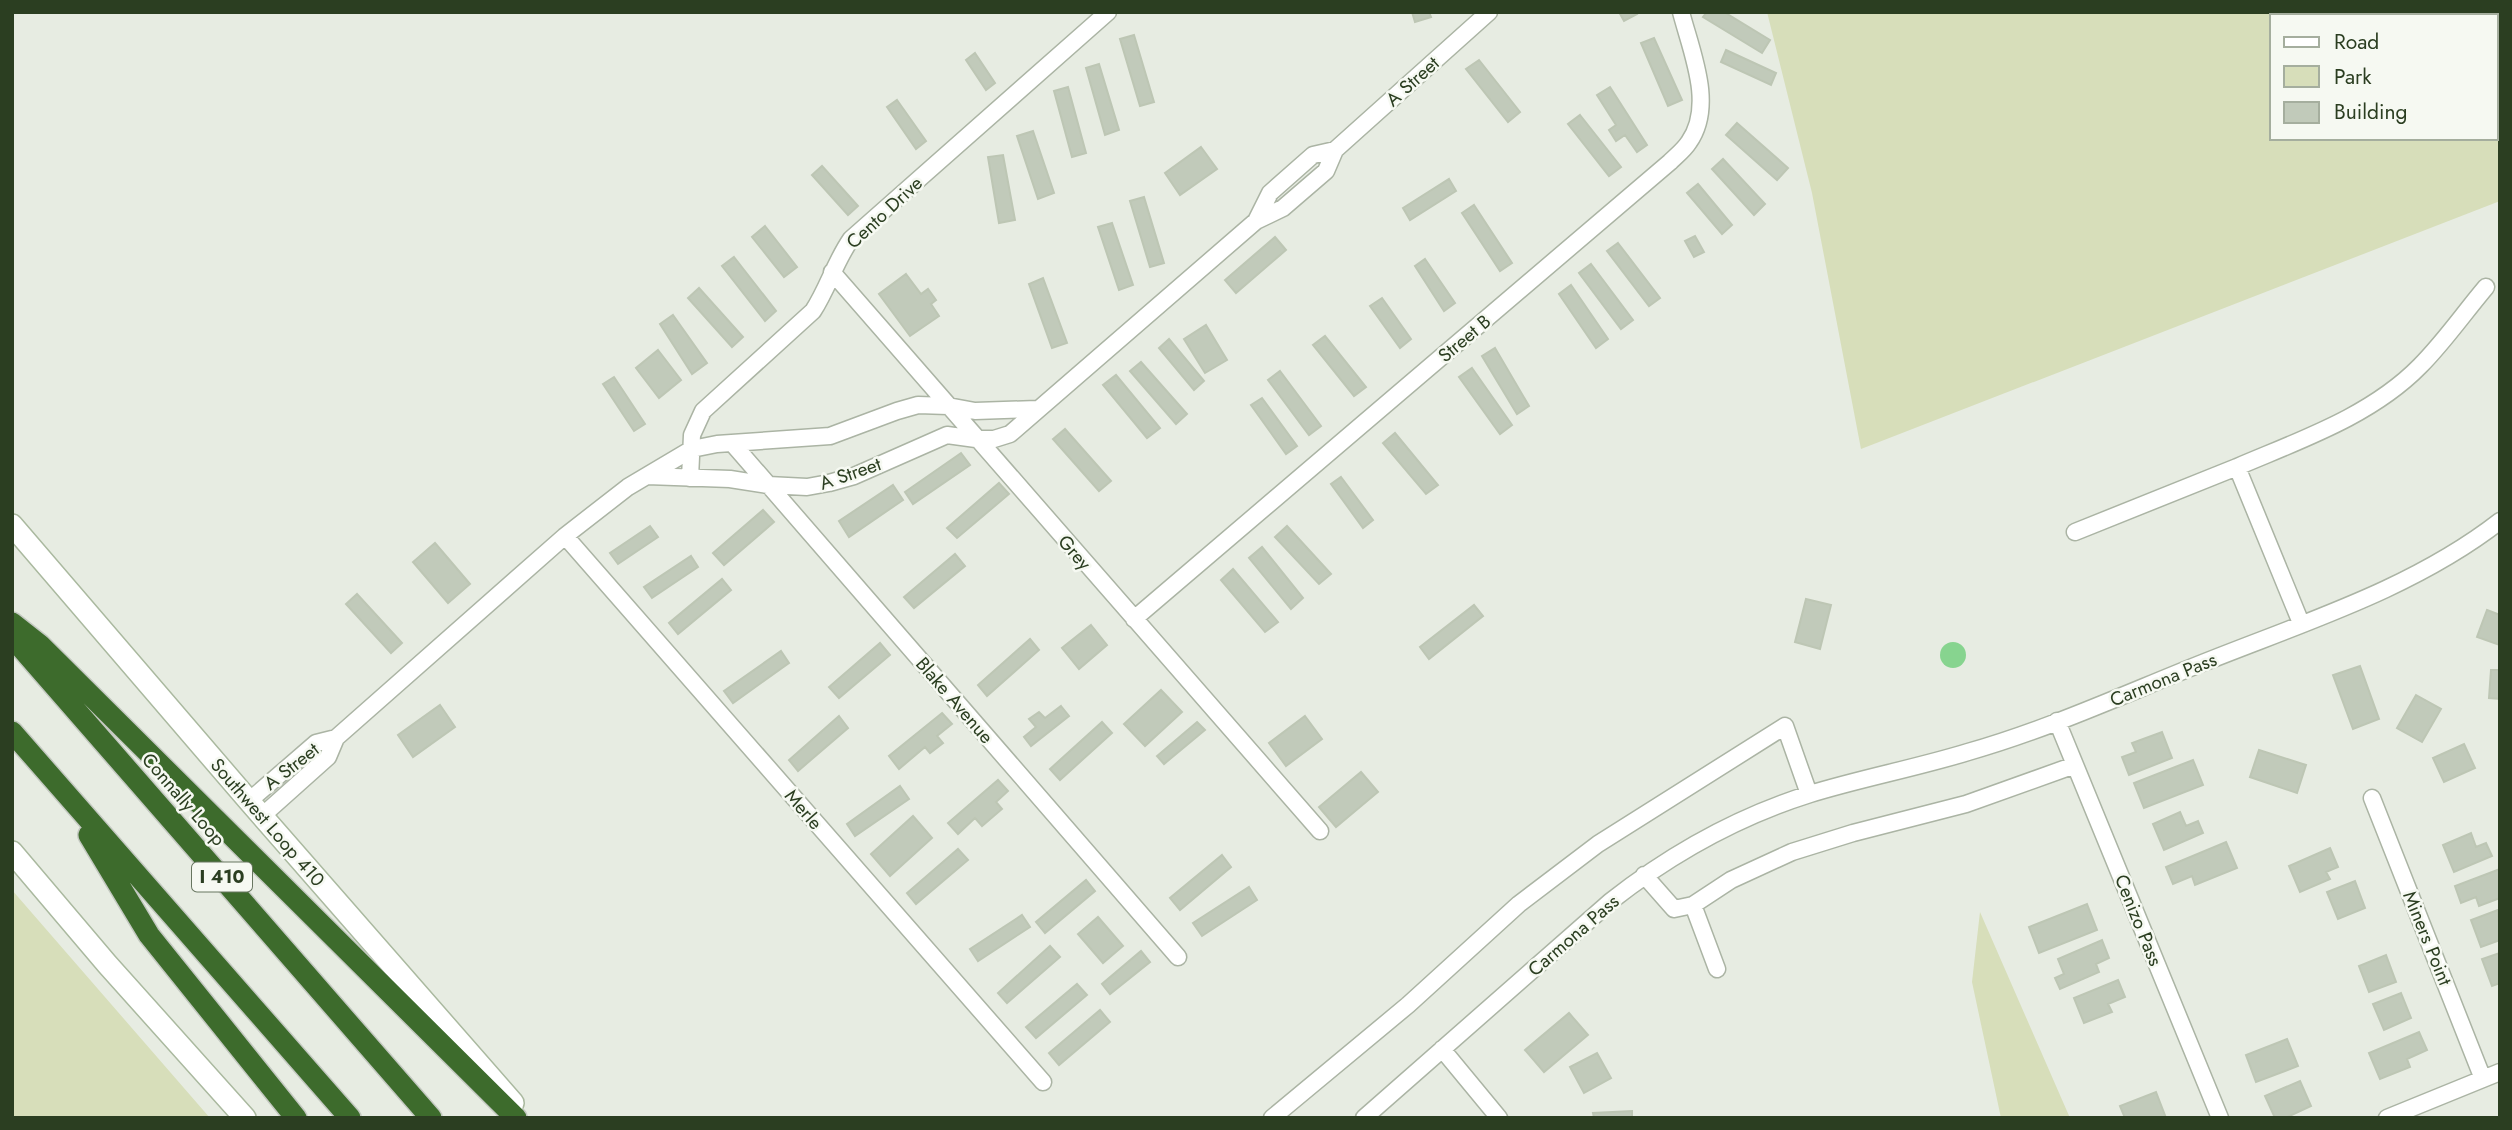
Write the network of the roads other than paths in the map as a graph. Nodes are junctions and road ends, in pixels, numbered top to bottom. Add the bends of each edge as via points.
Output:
1 (1108, 12) edge
2 (1489, 12) edge
3 (1681, 12) edge
4 (832, 272) junction
5 (2486, 287) dead end
6 (948, 406) junction
7 (1037, 409) junction
8 (976, 439) junction
9 (732, 443) junction
10 (692, 449) junction
11 (2237, 467) junction
12 (648, 476) junction
13 (690, 478) junction
14 (768, 485) junction
15 (2500, 521) edge
16 (12, 525) edge
17 (2075, 533) dead end
18 (565, 536) junction
19 (1134, 619) junction
20 (12, 623) edge
21 (2301, 623) junction
22 (12, 637) edge
23 (2057, 722) junction
24 (12, 732) edge
25 (2075, 765) junction
26 (59, 785) junction
27 (1809, 794) junction
28 (2372, 798) dead end
29 (256, 808) junction
30 (1320, 831) dead end
31 (12, 852) edge
32 (1644, 875) junction
33 (1693, 905) junction
34 (1178, 957) dead end
35 (1717, 969) dead end
36 (1442, 1049) junction
37 (2500, 1072) edge
38 (2483, 1079) junction
39 (1043, 1082) dead end
40 (245, 1118) edge
41 (296, 1118) edge
42 (350, 1118) edge
43 (431, 1118) edge
44 (516, 1118) edge
45 (526, 1118) edge
46 (1272, 1118) edge
47 (1364, 1118) edge
48 (1499, 1118) edge
49 (2220, 1118) edge
50 (2388, 1118) edge

1 - 4 street, Cento Drive via 851,239
2 - 7 street, A Street via 1335,150 1312,155 1304,162 1270,193 1256,221
3 - 19 street, Street B via 1700,85 1698,125 1689,143
4 - 6 street, Grey
4 - 10 street, Cento Drive via 813,311 704,411 692,435
5 - 11 street via 2420,366 2376,403
6 - 7 street, A Street via 975,411
6 - 8 street, Grey
6 - 9 street, A Street via 918,405 830,436
7 - 8 street, A Street via 1010,434
8 - 14 street, A Street via 947,435 829,483
8 - 19 street, Grey
9 - 10 street, A Street
9 - 14 street, Blake Avenue
10 - 12 street, A Street
10 - 13 street, Cento Drive
11 - 17 street
11 - 21 street
12 - 13 street, A Street
12 - 18 street, A Street
13 - 14 street, A Street
14 - 34 street, Blake Avenue
15 - 21 street, Carmona Pass via 2427,568
16 - 29 main road, Southwest Loop 410
18 - 29 street, A Street via 336,738 328,757
18 - 39 street, Merle
19 - 30 street, Grey
20 - 44 highway via 40,645
21 - 23 street, Carmona Pass
22 - 43 highway, Connally Loop / I 410
23 - 25 street, Cenizo Pass
23 - 27 street, Carmona Pass via 1970,752
24 - 26 highway
25 - 33 street via 1966,804 1792,852 1731,880
25 - 49 street, Cenizo Pass
26 - 41 highway via 149,935
26 - 42 highway
27 - 32 street, Carmona Pass via 1742,820
27 - 46 street via 1785,726 1598,844 1519,904 1408,1005
28 - 38 street, Miners Point
29 - 45 main road, Southwest Loop 410
31 - 40 main road
32 - 33 street via 1674,909
32 - 36 street, Carmona Pass
33 - 35 street
36 - 47 street, Carmona Pass
36 - 48 street
37 - 38 street
38 - 50 street

